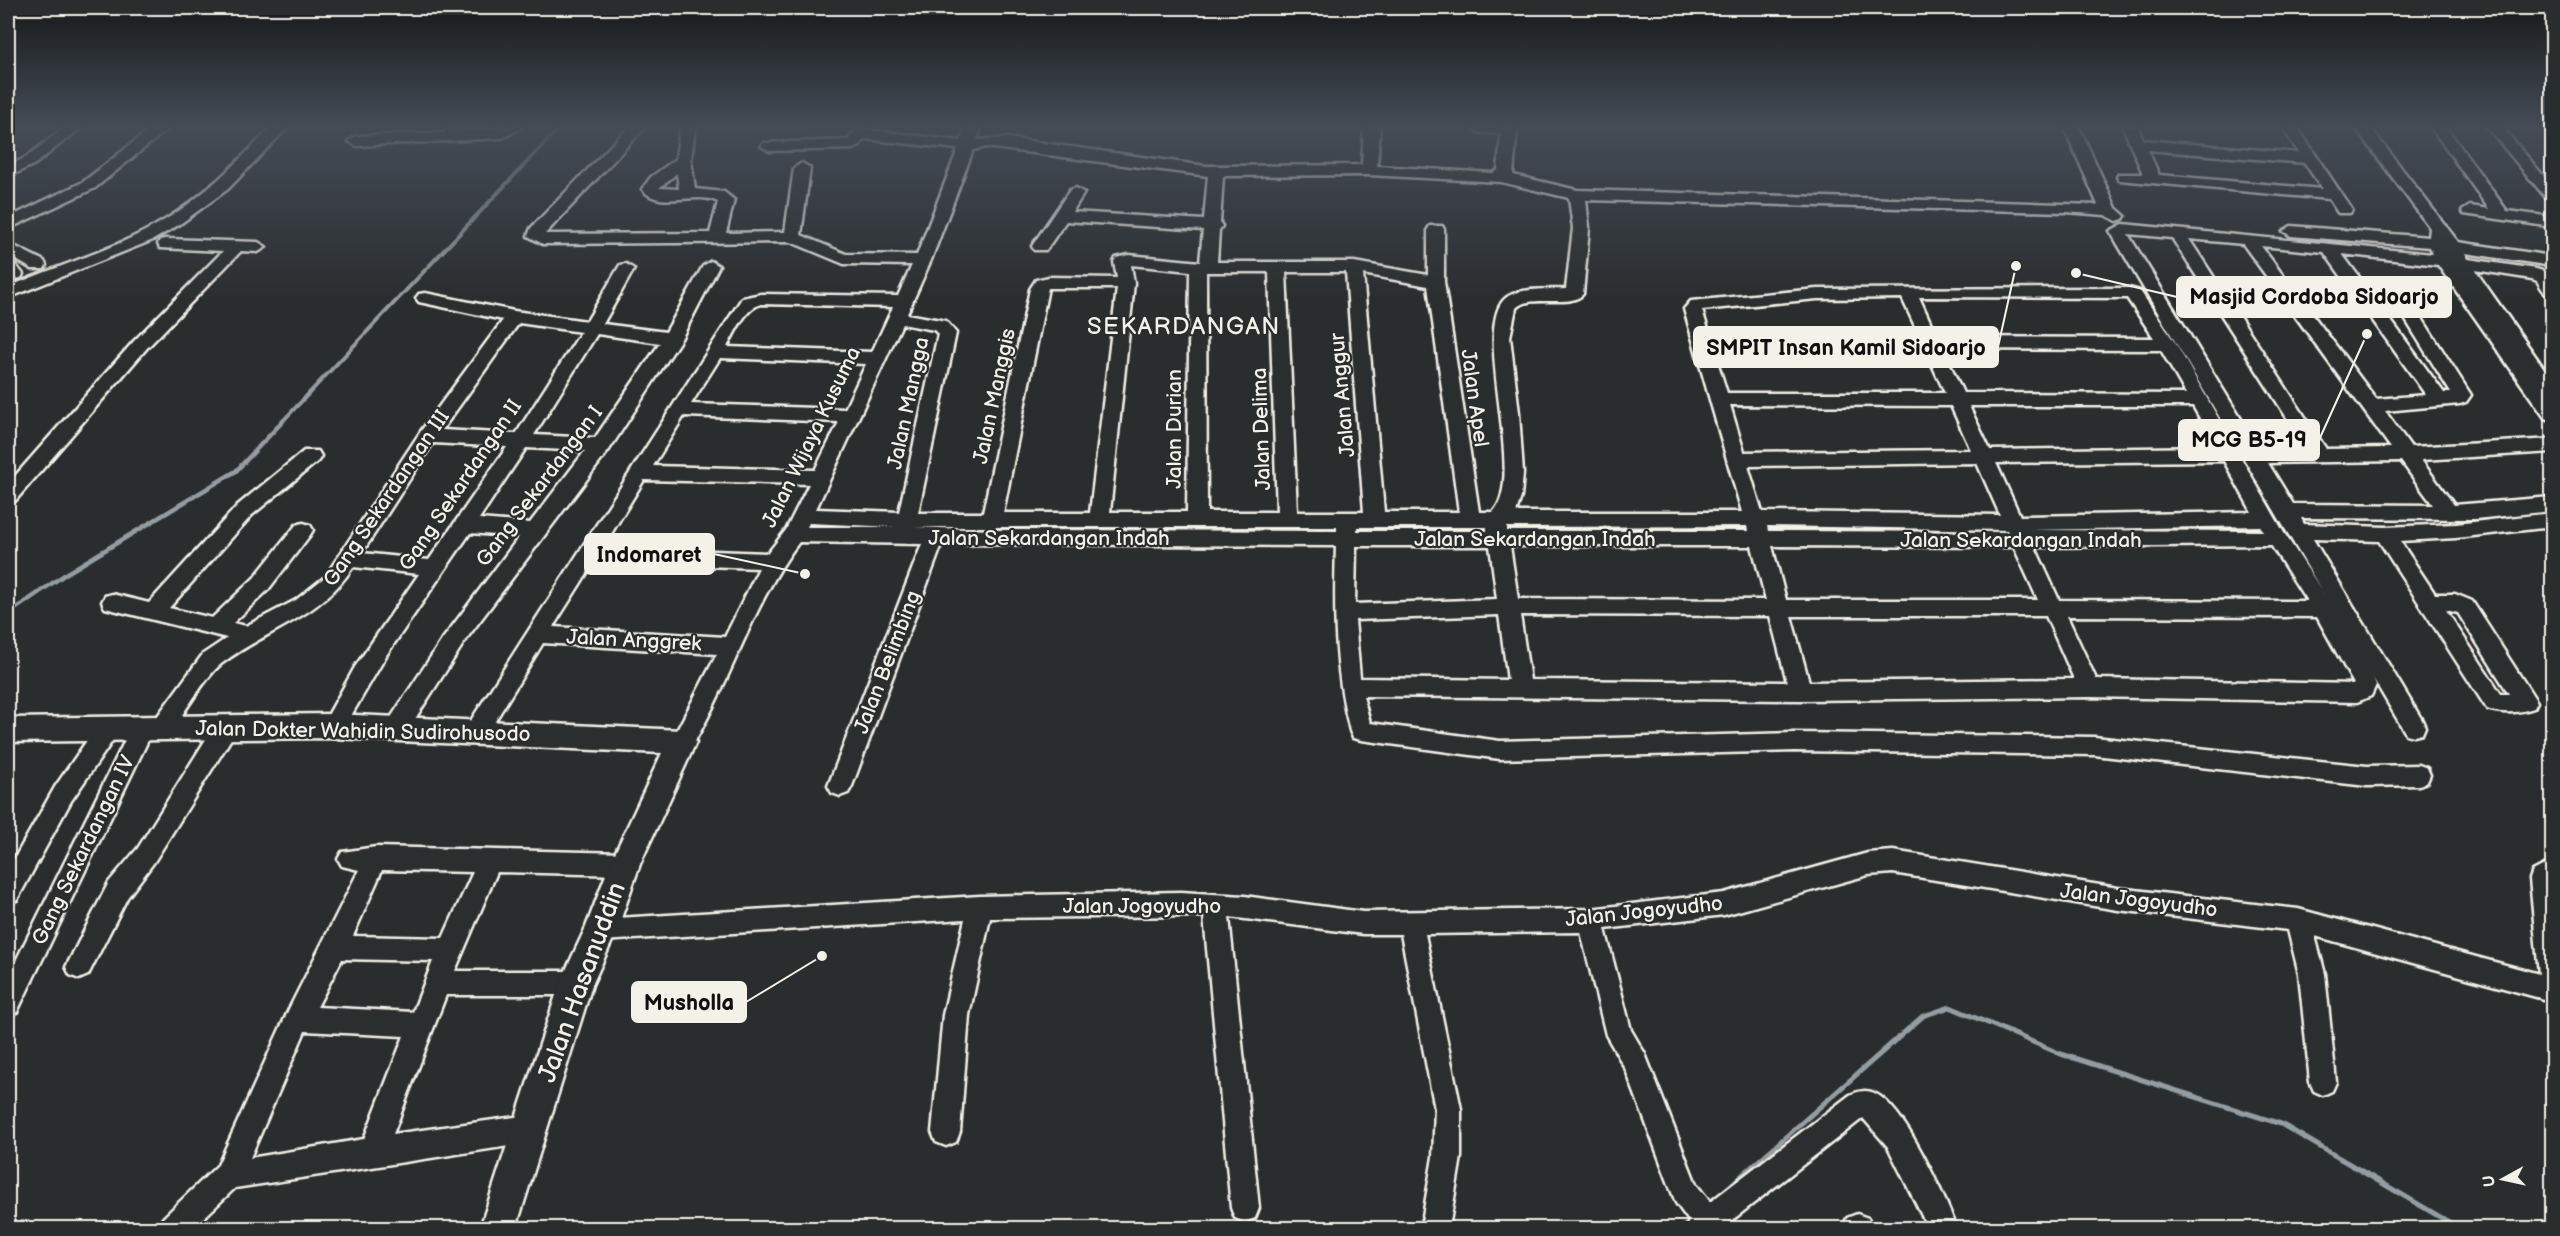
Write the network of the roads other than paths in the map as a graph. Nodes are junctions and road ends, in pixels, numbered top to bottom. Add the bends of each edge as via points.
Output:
1 (89, 185) edge
2 (201, 185) edge
3 (223, 185) edge
4 (582, 185) edge
5 (653, 185) edge
6 (687, 185) edge
7 (800, 185) edge
8 (954, 185) edge
9 (1216, 185) edge
10 (1528, 185) edge
11 (2097, 185) edge
12 (2217, 185) edge
13 (2326, 185) edge
14 (2403, 185) edge
15 (2480, 185) edge
16 (688, 193) junction
17 (1076, 193) dead end
18 (1577, 195) junction
19 (2333, 195) junction
20 (2344, 210) dead end
21 (2109, 211) junction
22 (2470, 211) dead end
23 (2502, 215) junction
24 (1061, 216) junction
25 (2553, 222) edge
26 (8, 224) edge
27 (1214, 226) junction
28 (1436, 229) dead end
29 (2177, 233) junction
30 (793, 237) junction
31 (717, 238) junction
32 (2249, 241) junction
33 (166, 244) dead end
34 (237, 246) junction
35 (1040, 246) dead end
36 (258, 247) dead end
37 (2447, 248) junction
38 (8, 249) edge
39 (2330, 249) junction
40 (925, 256) junction
41 (2553, 261) edge
42 (38, 265) junction
43 (711, 266) dead end
44 (1277, 266) junction
45 (1203, 267) junction
46 (1354, 267) junction
47 (626, 269) dead end
48 (10, 273) edge
49 (1436, 282) junction
50 (1126, 283) junction
51 (2553, 291) edge
52 (1908, 292) junction
53 (8, 293) edge
54 (2365, 294) junction
55 (425, 298) dead end
56 (900, 310) junction
57 (514, 318) junction
58 (593, 328) junction
59 (672, 339) junction
60 (1702, 342) junction
61 (1930, 342) junction
62 (2167, 344) junction
63 (717, 352) junction
64 (876, 358) junction
65 (2553, 393) edge
66 (1718, 399) junction
67 (1956, 399) junction
68 (2199, 400) junction
69 (2440, 401) junction
70 (2373, 406) junction
71 (679, 410) junction
72 (2553, 414) edge
73 (851, 416) junction
74 (428, 435) junction
75 (520, 439) junction
76 (602, 445) junction
77 (2553, 445) edge
78 (2229, 454) junction
79 (2320, 454) junction
80 (2405, 454) junction
81 (311, 456) dead end
82 (1983, 456) junction
83 (2255, 457) junction
84 (1737, 459) junction
85 (640, 473) junction
86 (822, 477) junction
87 (8, 496) edge
88 (2553, 504) edge
89 (2288, 511) junction
90 (2449, 512) junction
91 (992, 518) junction
92 (1197, 518) junction
93 (1099, 519) junction
94 (1287, 519) junction
95 (2266, 519) junction
96 (1374, 520) junction
97 (2553, 520) edge
98 (1470, 521) junction
99 (464, 525) junction
100 (798, 525) junction
101 (905, 528) junction
102 (1120, 528) junction
103 (1756, 528) junction
104 (303, 530) dead end
105 (1347, 530) junction
106 (1497, 530) junction
107 (536, 531) junction
108 (2298, 531) junction
109 (2018, 532) junction
110 (2385, 534) junction
111 (934, 538) junction
112 (2277, 538) junction
113 (588, 554) junction
114 (350, 559) junction
115 (773, 561) junction
116 (432, 568) junction
117 (112, 602) dead end
118 (2430, 602) junction
119 (1507, 607) junction
120 (2323, 609) junction
121 (1777, 610) junction
122 (2053, 610) junction
123 (154, 611) junction
124 (1344, 612) junction
125 (217, 626) junction
126 (536, 634) junction
127 (248, 635) junction
128 (731, 646) junction
129 (1520, 686) junction
130 (1350, 687) junction
131 (2090, 688) junction
132 (1800, 691) junction
133 (333, 726) junction
134 (226, 727) junction
135 (2414, 727) dead end
136 (152, 729) junction
137 (396, 729) junction
138 (8, 730) edge
139 (107, 730) junction
140 (476, 732) junction
141 (682, 742) junction
142 (2420, 775) dead end
143 (840, 786) dead end
144 (376, 858) junction
145 (350, 859) dead end
146 (490, 861) junction
147 (625, 864) junction
148 (2553, 872) edge
149 (8, 892) edge
150 (1215, 905) junction
151 (980, 907) junction
152 (1590, 920) junction
153 (2298, 920) junction
154 (1411, 924) junction
155 (601, 930) junction
156 (335, 947) junction
157 (450, 950) junction
158 (79, 967) dead end
159 (437, 983) junction
160 (576, 983) junction
161 (2550, 990) edge
162 (8, 1003) edge
163 (298, 1018) junction
164 (421, 1025) junction
165 (2323, 1082) dead end
166 (529, 1129) junction
167 (946, 1132) dead end
168 (373, 1151) junction
169 (228, 1175) junction
170 (1245, 1208) dead end
171 (1704, 1223) edge
172 (172, 1228) edge
173 (498, 1228) edge
174 (1435, 1228) edge
175 (1943, 1228) edge

1 - 26 street
2 - 42 street via 178,205 136,228
3 - 53 street via 147,236
4 - 31 street via 536,236
5 - 16 street via 650,189 656,194
6 - 16 street
7 - 30 street
8 - 40 street, Jalan Wijaya Kusuma
9 - 27 street, Jalan Durian
10 - 18 street
11 - 21 street
12 - 19 street
13 - 19 street
14 - 37 street
15 - 23 street
16 - 31 street via 718,195 726,200
17 - 24 street
18 - 21 street
18 - 106 street via 1581,228 1574,294 1523,297 1508,306 1501,337 1513,472 1511,497
19 - 20 street
21 - 37 street via 2126,220 2383,237
22 - 23 street
23 - 25 street
24 - 27 street
24 - 35 street
27 - 45 street, Jalan Durian
28 - 49 street, Jalan Apel
29 - 32 street
29 - 79 street
29 - 83 street via 2118,231
30 - 31 street
30 - 40 street via 844,259
32 - 39 street
32 - 70 street
33 - 34 street
34 - 36 street
34 - 87 street via 140,345
37 - 39 street
37 - 41 street
37 - 51 street via 2536,274
37 - 65 street
37 - 72 street
38 - 42 street
39 - 54 street
40 - 56 street, Jalan Wijaya Kusuma
42 - 48 street
43 - 59 street, Gang Sekardangan I
44 - 45 street
44 - 46 street
44 - 94 street, Jalan Delima
45 - 50 street via 1126,260 1122,262
45 - 92 street, Jalan Durian
46 - 49 street
46 - 96 street, Jalan Anggur
47 - 58 street, Gang Sekardangan II
49 - 98 street, Jalan Apel
50 - 91 street, Jalan Manggis via 1042,284
50 - 93 street
52 - 60 street via 1817,294 1696,305 1693,309
52 - 61 street
52 - 62 street via 2129,293
54 - 69 street
54 - 69 street via 2396,297 2403,302 2462,395
55 - 57 street
56 - 63 street via 761,299 748,302 741,310
56 - 64 street, Jalan Wijaya Kusuma
56 - 101 street, Jalan Mangga via 940,325 947,333
57 - 58 street
57 - 74 street, Gang Sekardangan III
58 - 59 street
58 - 75 street, Gang Sekardangan II
59 - 76 street, Gang Sekardangan I
60 - 61 street
60 - 66 street
61 - 62 street
61 - 67 street
62 - 68 street
63 - 64 street
63 - 71 street
64 - 73 street, Jalan Wijaya Kusuma
66 - 67 street
66 - 84 street
67 - 68 street
67 - 82 street
68 - 78 street
69 - 70 street
70 - 80 street
71 - 73 street
71 - 85 street
73 - 86 street, Jalan Wijaya Kusuma
74 - 75 street
74 - 114 street, Gang Sekardangan III
75 - 76 street
75 - 99 street, Gang Sekardangan II
76 - 107 street, Gang Sekardangan I
77 - 80 street
78 - 82 street
78 - 95 street
79 - 80 street
79 - 83 street
80 - 90 street
81 - 123 street via 245,510
82 - 84 street
82 - 109 street
83 - 89 street
84 - 103 street
85 - 86 street
85 - 113 street
86 - 100 street, Jalan Wijaya Kusuma
88 - 90 street
89 - 90 street
89 - 108 street
91 - 93 street, Jalan Sekardangan Indah
91 - 101 street, Jalan Sekardangan Indah
92 - 94 street, Jalan Sekardangan Indah
92 - 102 street, Jalan Sekardangan Indah
93 - 102 street, Jalan Sekardangan Indah
94 - 105 street, Jalan Sekardangan Indah
95 - 109 street, Jalan Sekardangan Indah
95 - 112 street
96 - 98 street, Jalan Sekardangan Indah
96 - 105 street, Jalan Sekardangan Indah
97 - 110 street
98 - 106 street, Jalan Sekardangan Indah
99 - 107 street
99 - 116 street, Gang Sekardangan II
100 - 101 street, Jalan Sekardangan Indah
100 - 115 street, Jalan Wijaya Kusuma
101 - 111 street, Jalan Sekardangan Indah
102 - 105 street, Jalan Sekardangan Indah
102 - 111 street, Jalan Sekardangan Indah
103 - 106 street, Jalan Sekardangan Indah
103 - 109 street, Jalan Sekardangan Indah
103 - 121 street
104 - 125 street via 261,584
105 - 106 street, Jalan Sekardangan Indah
105 - 124 street
106 - 119 street
107 - 137 street, Gang Sekardangan I via 462,628
108 - 110 street
108 - 135 street
109 - 112 street, Jalan Sekardangan Indah
109 - 122 street
110 - 118 street
111 - 143 street, Jalan Belimbing
112 - 120 street
113 - 115 street
113 - 126 street
114 - 116 street
114 - 127 street, Gang Sekardangan III via 318,596
115 - 128 street, Jalan Wijaya Kusuma
116 - 133 street, Gang Sekardangan II
117 - 123 street
118 - 118 street via 2455,602 2465,607 2526,702 2495,704
119 - 121 street
119 - 124 street
119 - 129 street
120 - 122 street
120 - 131 street via 2361,677 2363,690 2357,693
121 - 122 street
121 - 132 street
122 - 131 street
123 - 125 street
124 - 130 street
125 - 127 street
126 - 128 street, Jalan Anggrek
126 - 140 street
127 - 136 street, Gang Sekardangan III via 211,660
128 - 141 street, Jalan Wijaya Kusuma
129 - 130 street
129 - 132 street
130 - 142 street via 1361,731 1500,750 1794,742 2094,746 2367,776
131 - 132 street
133 - 134 main road, Jalan Dokter Wahidin Sudirohusodo
133 - 137 main road, Jalan Dokter Wahidin Sudirohusodo
134 - 136 main road, Jalan Dokter Wahidin Sudirohusodo
134 - 158 street via 146,855 118,890
136 - 139 main road, Jalan Dokter Wahidin Sudirohusodo
136 - 162 street, Gang Sekardangan IV
137 - 140 main road, Jalan Dokter Wahidin Sudirohusodo
138 - 139 main road, Jalan Dokter Wahidin Sudirohusodo
139 - 149 street via 63,794
140 - 141 main road, Jalan Dokter Wahidin Sudirohusodo
141 - 147 main road, Jalan Hasanuddin
144 - 145 street
144 - 146 street
144 - 156 street
146 - 147 street
146 - 157 street
147 - 155 main road, Jalan Hasanuddin
148 - 161 street, Jalan Jogoyudho via 2542,879
150 - 151 street, Jalan Jogoyudho
150 - 154 street, Jalan Jogoyudho via 1363,923
150 - 170 street
151 - 155 street, Jalan Jogoyudho
151 - 167 street via 956,1015
152 - 153 street, Jalan Jogoyudho via 1724,904 1869,864 1893,862 2118,899
152 - 154 street, Jalan Jogoyudho
152 - 171 street via 1619,1035 1636,1063 1686,1193
153 - 161 street, Jalan Jogoyudho
153 - 165 street via 2312,974
154 - 174 street via 1448,1109 1447,1157
155 - 160 main road, Jalan Hasanuddin
156 - 157 street
156 - 163 street
157 - 159 street
159 - 160 street
159 - 164 street
160 - 166 main road, Jalan Hasanuddin
163 - 164 street
163 - 169 street
164 - 168 street
166 - 168 street
166 - 173 main road, Jalan Hasanuddin
168 - 169 street
169 - 172 street
171 - 175 street via 1859,1104 1869,1104 1898,1137

